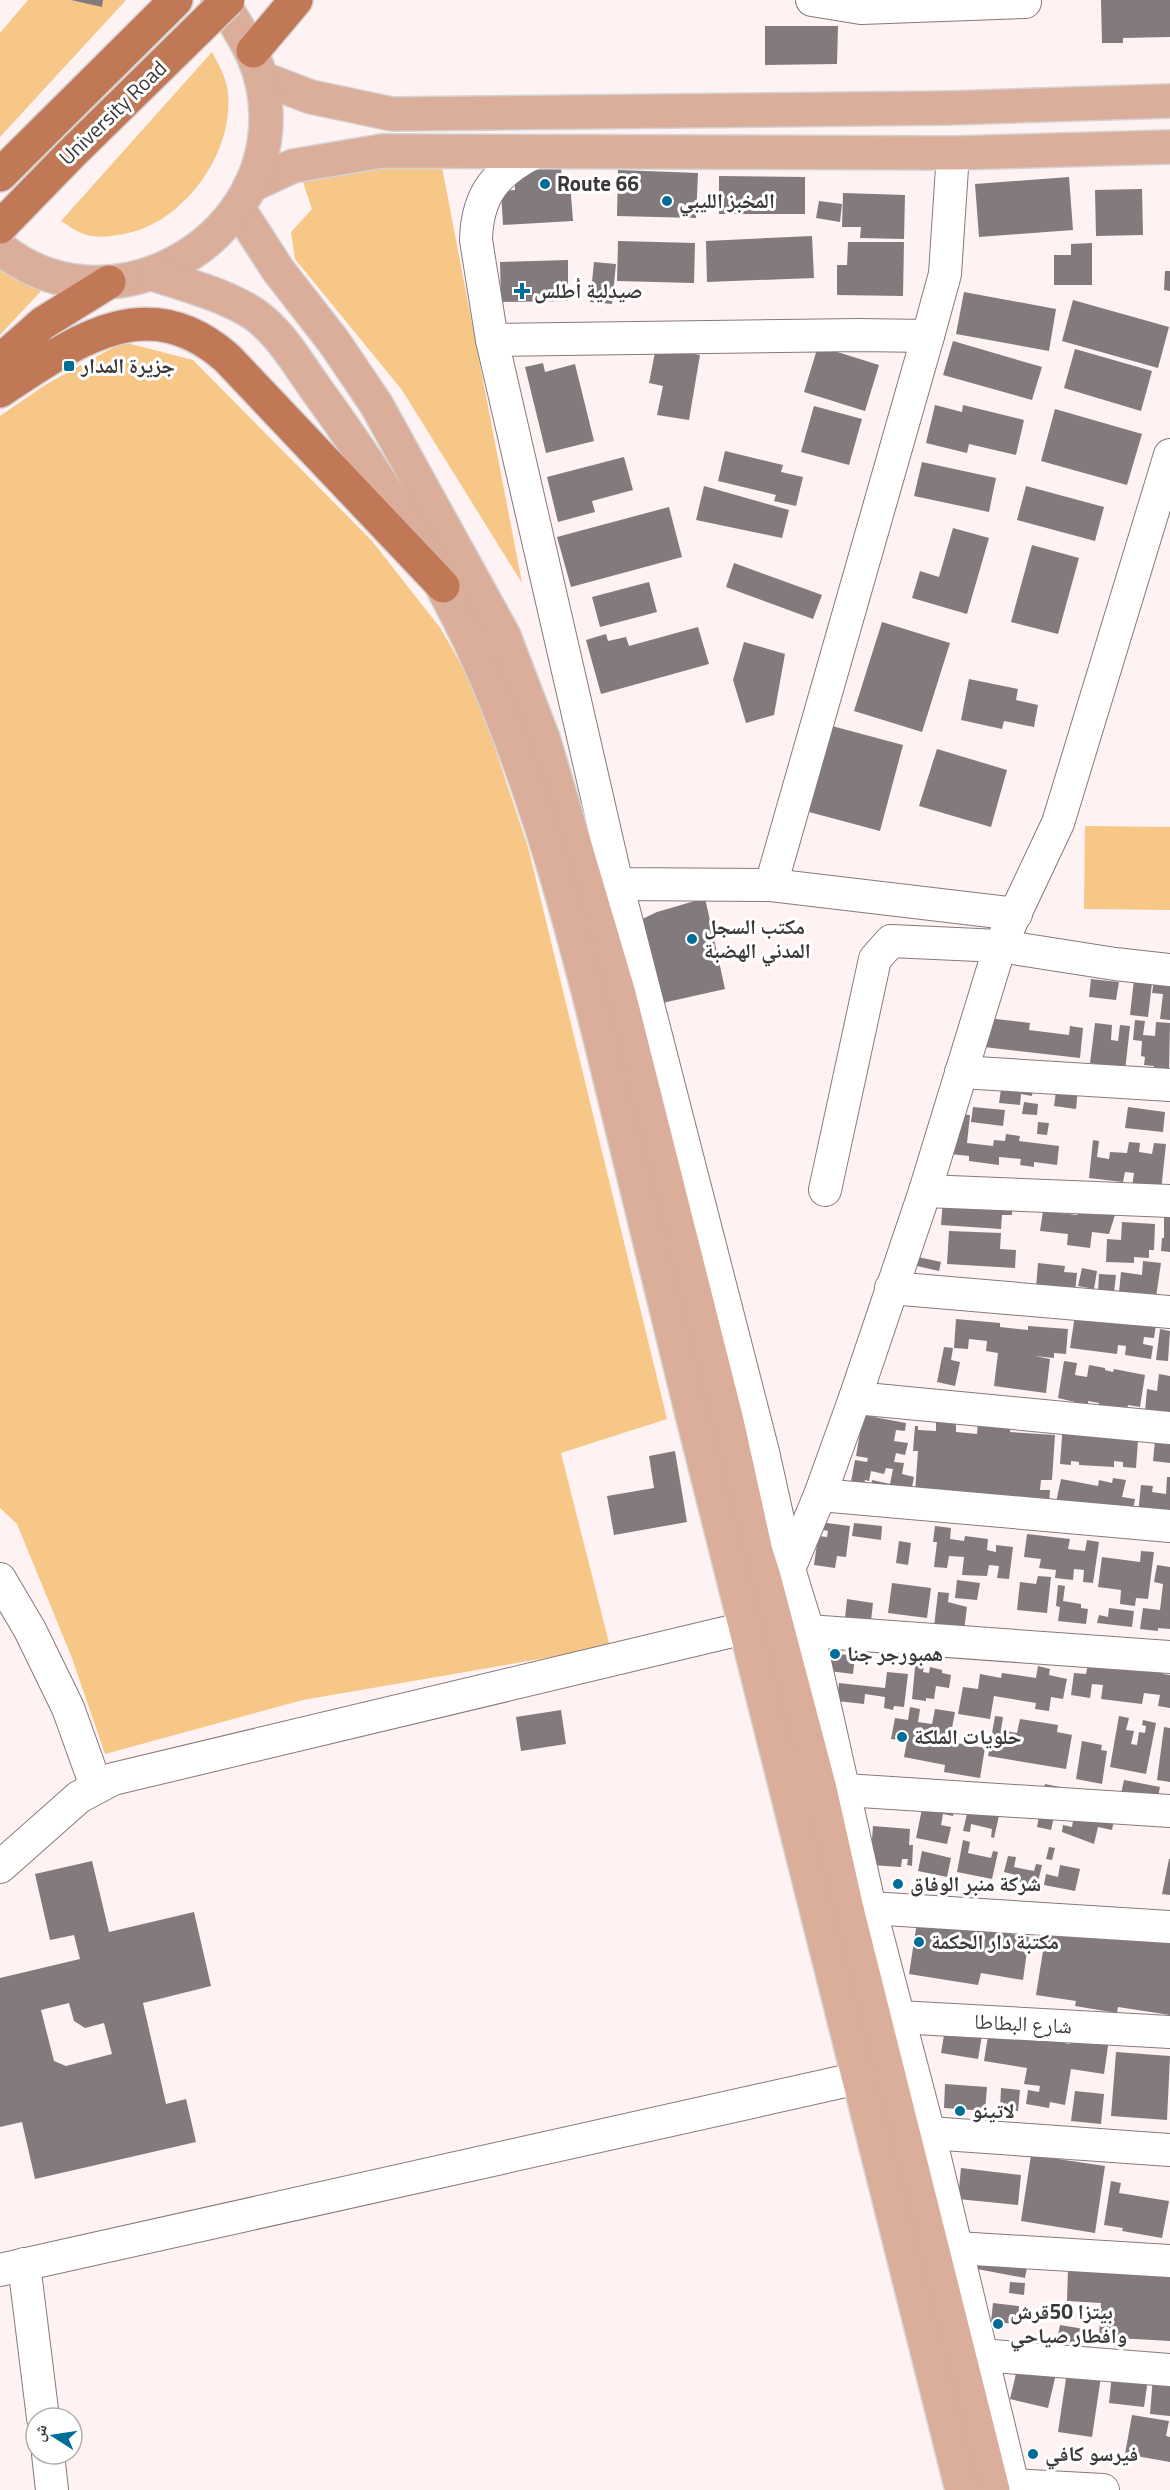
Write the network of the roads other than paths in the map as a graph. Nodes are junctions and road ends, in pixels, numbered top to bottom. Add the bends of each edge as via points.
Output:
1 (176, 0) edge
2 (218, 0) edge
3 (228, 0) edge
4 (296, 0) edge
5 (812, 0) edge
6 (1025, 2) dead end
7 (257, 64) junction
8 (1170, 101) edge
9 (1170, 147) edge
10 (538, 151) junction
11 (953, 153) junction
12 (0, 176) edge
13 (244, 197) junction
14 (0, 227) edge
15 (0, 248) edge
16 (153, 274) junction
17 (109, 282) junction
18 (927, 336) junction
19 (492, 340) junction
20 (0, 361) edge
21 (0, 391) edge
22 (1170, 455) edge
23 (1163, 501) edge
24 (443, 586) junction
25 (582, 861) junction
26 (617, 884) junction
27 (771, 885) junction
28 (1016, 914) junction
29 (1000, 946) junction
30 (1170, 970) edge
31 (606, 1000) junction
32 (961, 1072) junction
33 (1170, 1085) edge
34 (825, 1190) dead end
35 (925, 1191) junction
36 (1170, 1201) edge
37 (891, 1288) junction
38 (1170, 1312) edge
39 (855, 1398) junction
40 (1170, 1428) edge
41 (820, 1495) junction
42 (1170, 1526) edge
43 (777, 1573) junction
44 (0, 1579) edge
45 (745, 1628) junction
46 (808, 1631) junction
47 (1170, 1657) edge
48 (96, 1786) junction
49 (845, 1790) junction
50 (1170, 1811) edge
51 (0, 1867) edge
52 (870, 1908) junction
53 (1170, 1927) edge
54 (887, 2019) junction
55 (1170, 2032) edge
56 (859, 2078) junction
57 (928, 2133) junction
58 (1170, 2150) edge
59 (957, 2248) junction
60 (1170, 2261) edge
61 (12, 2267) edge
62 (981, 2355) junction
63 (1170, 2370) edge
64 (41, 2406) edge
65 (49, 2466) edge
66 (1007, 2488) edge
67 (52, 2490) edge
68 (963, 2490) edge
69 (1103, 2490) edge

1 - 12 highway, University Road
2 - 7 main road
3 - 14 highway, University Road, bridge
4 - 7 highway
5 - 6 street via 861,8
7 - 8 main road via 311,97 392,114 948,108
7 - 13 main road via 265,124 262,151
9 - 11 main road
10 - 11 main road
10 - 13 main road via 372,153 293,166
10 - 19 street via 514,162 497,177 476,227
11 - 18 street via 945,274
13 - 16 main road via 215,236 186,258
13 - 25 main road via 278,270 376,404 504,636 544,741
15 - 17 main road via 14,260 59,278
16 - 17 main road
16 - 24 main road via 228,301 268,326 353,439
17 - 20 highway via 43,323
18 - 19 street
18 - 27 street
19 - 26 street
21 - 24 highway via 55,355 112,329 133,323 164,324 192,333 227,358
22 - 23 street
23 - 28 street via 1058,822
24 - 31 main road via 519,756
25 - 26 street
25 - 31 main road
26 - 27 street
26 - 43 street via 760,1441
27 - 28 street
28 - 29 street
29 - 30 street
29 - 32 street
29 - 34 street via 891,941 880,950 874,959
31 - 43 main road via 724,1410 756,1552
31 - 45 main road
32 - 33 street
32 - 35 street
35 - 36 street
35 - 37 street
37 - 38 street
37 - 39 street
39 - 40 street
39 - 41 street
41 - 42 street
41 - 43 street
43 - 46 street
43 - 54 main road via 847,1909
44 - 48 street via 68,1708
45 - 48 street via 130,1773
45 - 56 main road
46 - 47 street
46 - 49 street
48 - 51 street
49 - 50 street
49 - 52 street
52 - 53 street
52 - 54 street
54 - 55 street, شارع البطاطا
54 - 57 street
54 - 66 main road
56 - 61 street
56 - 68 main road
57 - 58 street
57 - 59 street
59 - 60 street
59 - 62 street
61 - 64 street
62 - 63 street
62 - 66 street
65 - 67 street
66 - 69 street

